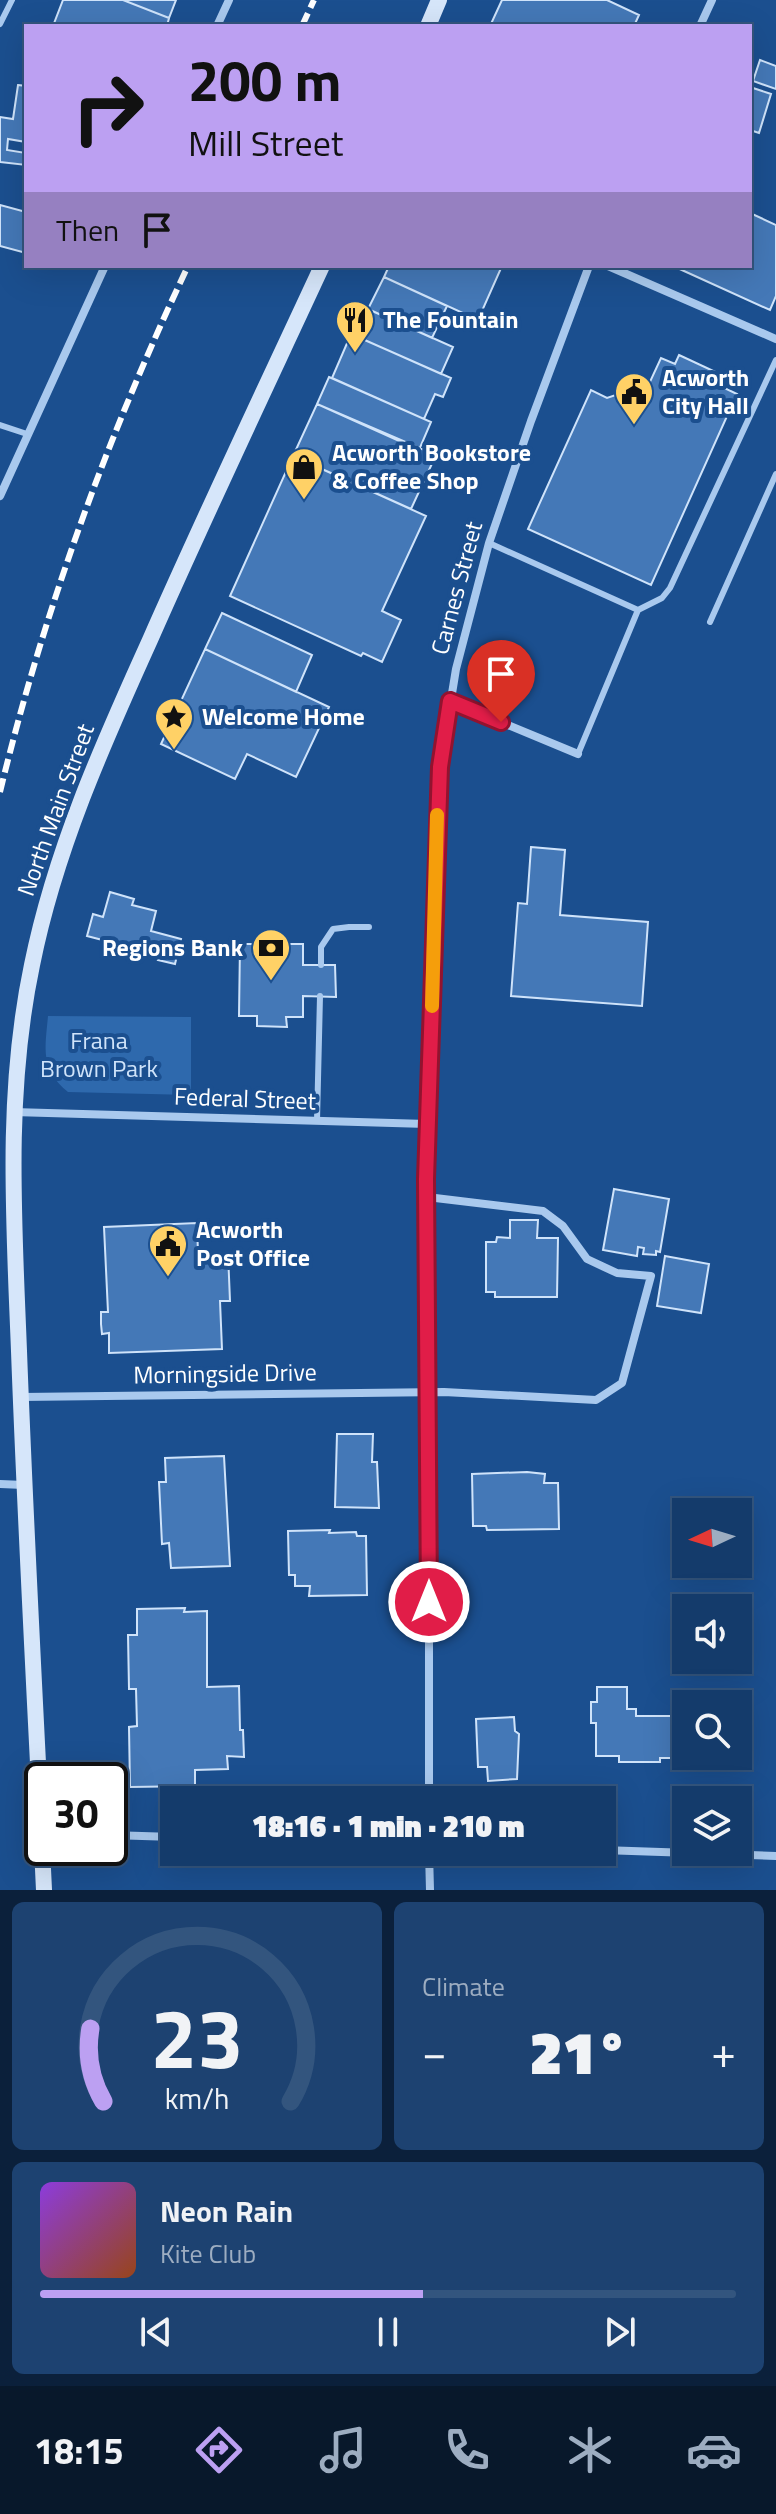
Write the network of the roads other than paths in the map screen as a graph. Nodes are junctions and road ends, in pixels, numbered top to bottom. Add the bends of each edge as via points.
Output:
1 (12, 0) edge
2 (229, 0) edge
3 (439, 0) edge
4 (712, 0) edge
5 (0, 24) edge
6 (218, 24) edge
7 (429, 24) edge
8 (701, 24) edge
9 (104, 268) edge
10 (321, 268) edge
11 (588, 268) edge
12 (613, 268) edge
13 (776, 339) edge
14 (776, 360) edge
15 (0, 425) edge
16 (27, 434) junction
17 (776, 474) edge
18 (0, 496) edge
19 (489, 543) junction
20 (638, 610) junction
21 (710, 622) dead end
22 (450, 701) junction
23 (578, 754) joint
24 (369, 927) dead end
25 (321, 965) dead end
26 (320, 996) dead end
27 (13, 1112) junction
28 (317, 1121) junction
29 (427, 1124) junction
30 (427, 1197) junction
31 (429, 1392) junction
32 (20, 1397) junction
33 (0, 1484) edge
34 (24, 1485) junction
35 (38, 1762) edge
36 (429, 1786) edge
37 (128, 1836) edge
38 (160, 1837) edge
39 (616, 1850) edge
40 (776, 1856) edge
41 (43, 1866) edge
42 (429, 1866) edge
43 (44, 1890) edge
44 (430, 1890) edge

1 - 5 lane
2 - 6 street
3 - 7 main road
4 - 8 street
9 - 16 street
10 - 27 main road, North Main Street via 105,740 67,837 32,964
11 - 19 street, Carnes Street
12 - 13 street
14 - 20 lane via 670,588
15 - 16 lane
16 - 18 street
17 - 21 lane
19 - 20 lane
19 - 22 street, Carnes Street
20 - 23 lane
22 - 23 street
22 - 29 street, Carnes Street via 437,804
24 - 25 lane via 333,929 321,947
26 - 28 lane
27 - 28 street, Federal Street
27 - 32 main road, North Main Street
28 - 29 street, Federal Street
29 - 30 street, Carnes Street
30 - 31 street, Carnes Street
30 - 31 street, Morningside Drive via 543,1211 563,1226 587,1259 617,1273 651,1276 622,1383 596,1400
31 - 32 street, Morningside Drive
31 - 36 street, Carnes Street
32 - 34 main road, North Main Street
33 - 34 street
34 - 35 main road, North Main Street
37 - 38 street
39 - 40 street
41 - 43 main road, North Main Street
42 - 44 street

